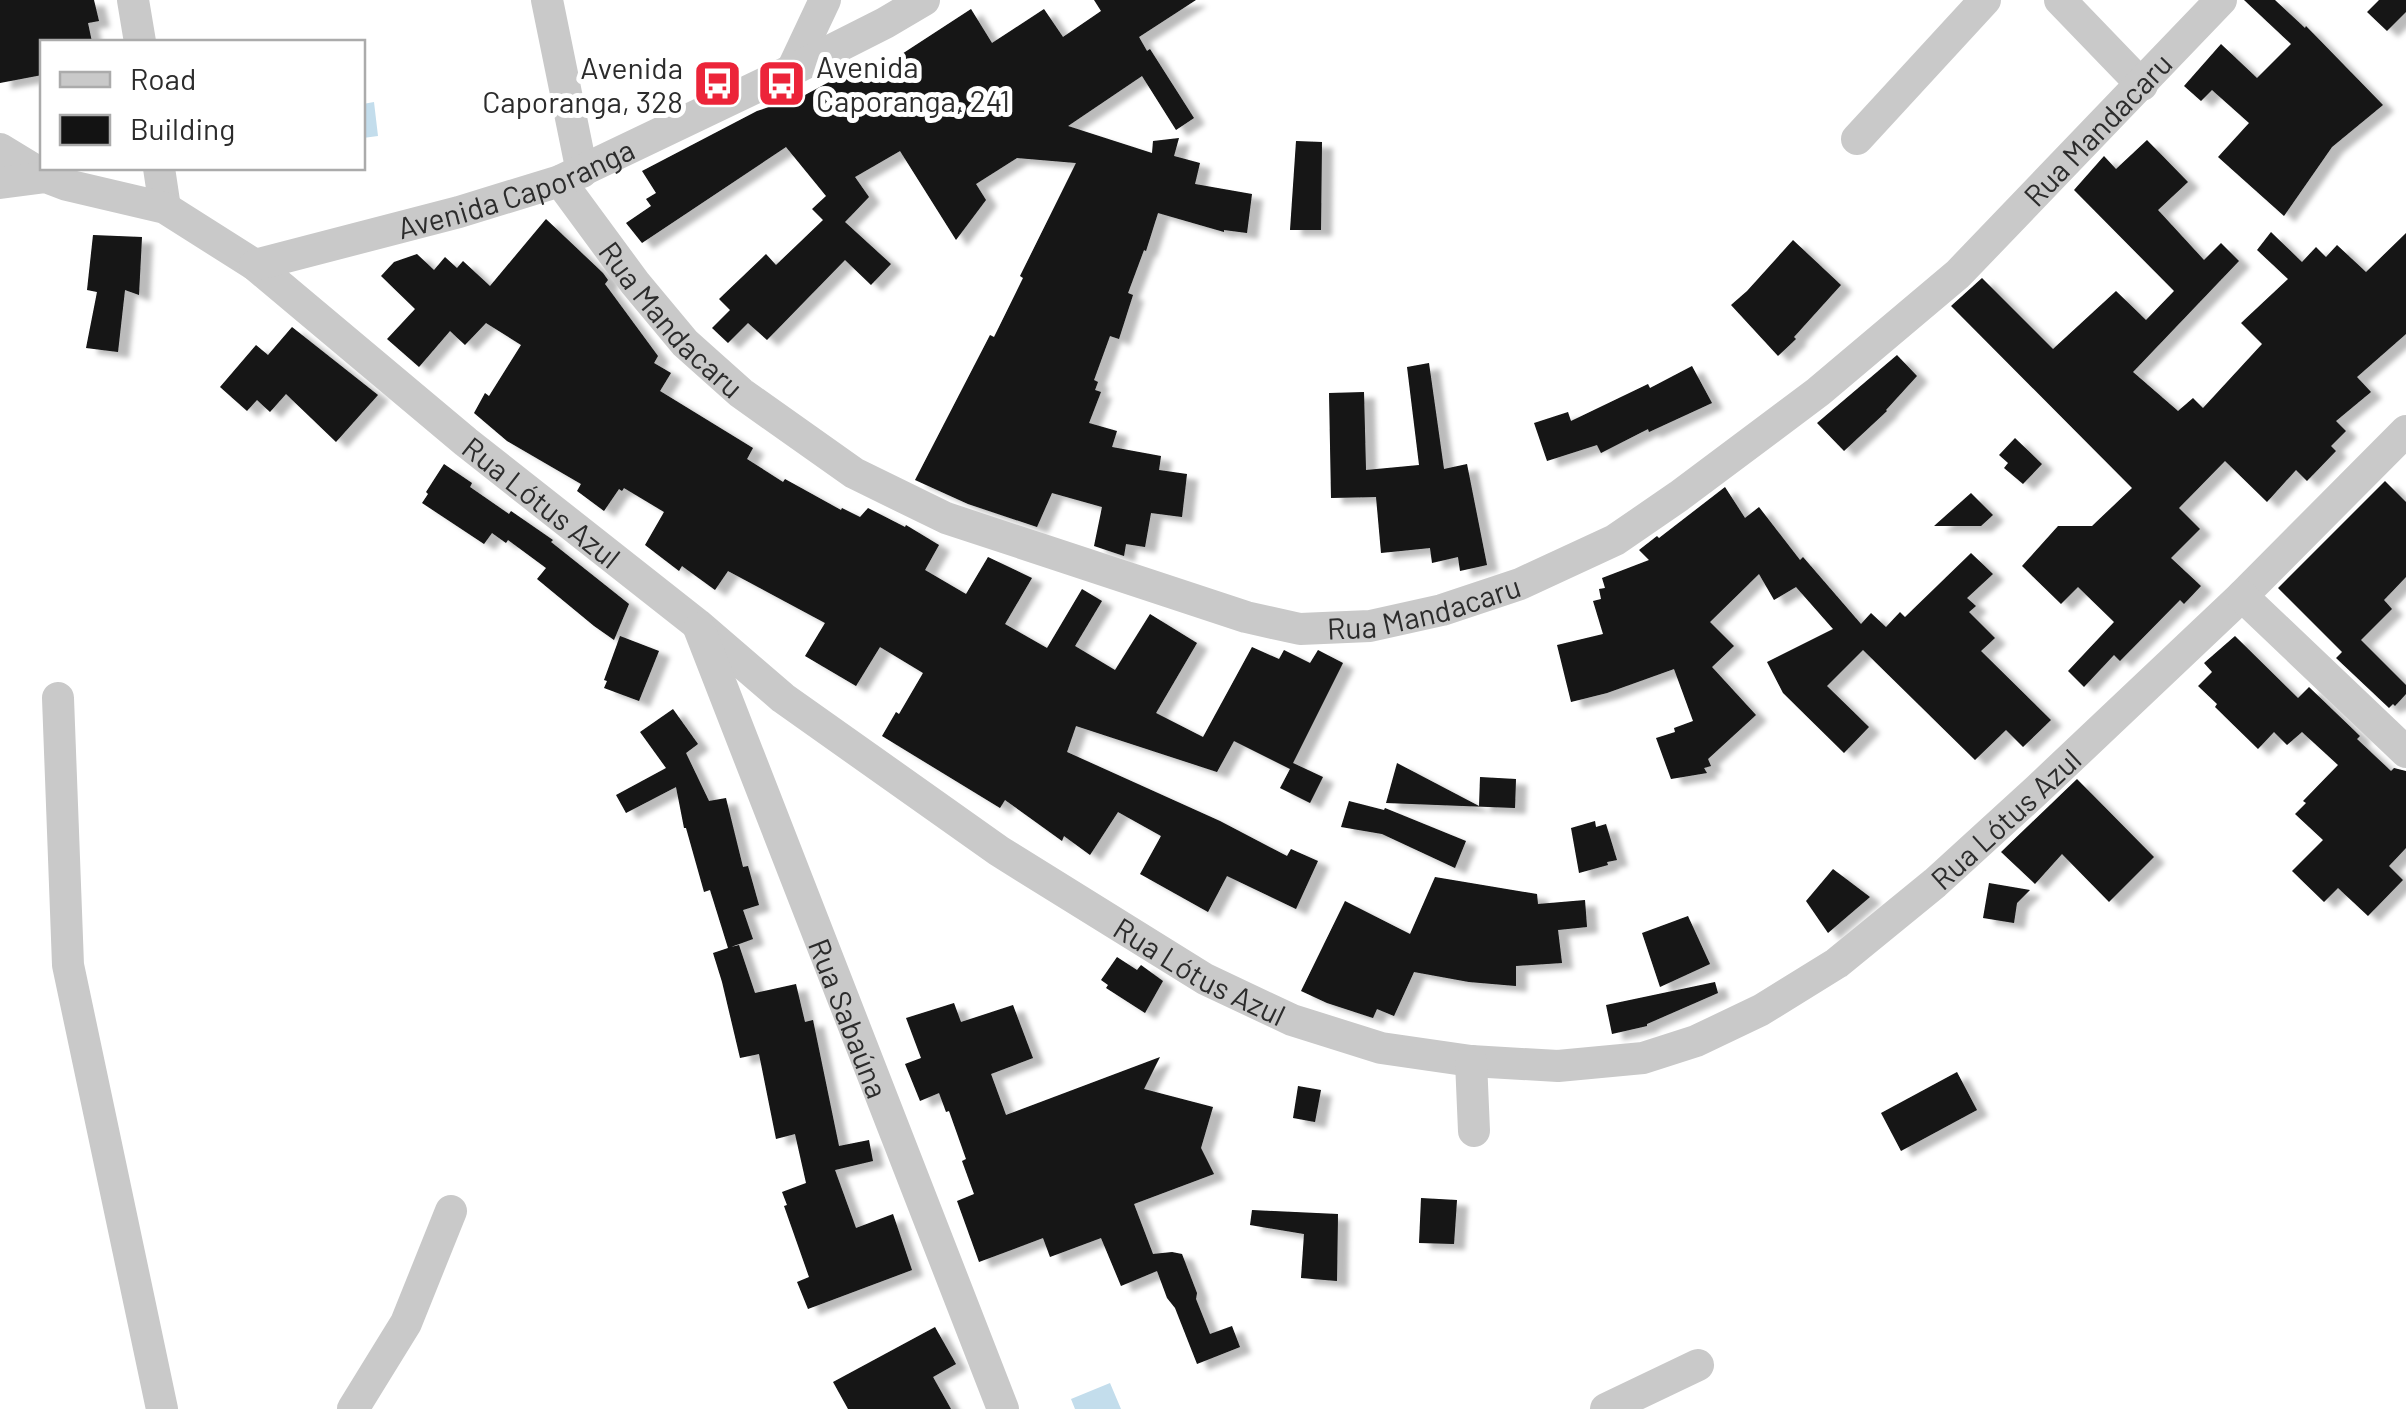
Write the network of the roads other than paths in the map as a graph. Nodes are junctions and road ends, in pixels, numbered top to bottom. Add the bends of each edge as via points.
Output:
1 (133, 0) edge
2 (547, 0) edge
3 (825, 0) edge
4 (924, 0) edge
5 (2060, 0) edge
6 (2221, 0) edge
7 (1984, 2) edge
8 (140, 40) edge
9 (792, 70) junction
10 (2142, 84) junction
11 (1857, 138) dead end
12 (0, 150) edge
13 (159, 170) edge
14 (571, 176) junction
15 (46, 177) junction
16 (0, 183) edge
17 (165, 208) junction
18 (255, 265) junction
19 (2406, 431) edge
20 (2242, 596) junction
21 (697, 624) junction
22 (58, 698) dead end
23 (2406, 752) edge
24 (1471, 1062) junction
25 (1474, 1131) dead end
26 (451, 1211) dead end
27 (1698, 1364) dead end
28 (162, 1409) edge
29 (353, 1409) edge
30 (1003, 1409) edge
31 (1606, 1409) edge

1 - 8 street
2 - 14 street
3 - 9 street
4 - 9 street, Avenida Caporanga
5 - 10 street
6 - 10 street, Rua Mandacaru
7 - 11 street
9 - 14 street, Avenida Caporanga
10 - 14 street, Rua Mandacaru via 1958,274 1818,392 1679,496 1615,540 1520,584 1370,626 1300,629 1246,617 946,518 854,473 741,393 685,343 635,282
12 - 15 street
13 - 17 street
14 - 18 street, Avenida Caporanga
15 - 16 street, Rua Lótus Azul
15 - 17 street, Rua Lótus Azul
17 - 18 street, Rua Lótus Azul
18 - 21 street, Rua Lótus Azul
19 - 20 street, Rua Lótus Azul
20 - 23 street
20 - 24 street, Rua Lótus Azul via 1935,883 1836,963 1761,1010 1643,1058 1558,1066
21 - 24 street, Rua Lótus Azul via 783,698 999,852 1205,979 1292,1020 1381,1048
21 - 30 street, Rua Sabaúna
22 - 28 street via 68,965
24 - 25 street
26 - 29 street via 406,1324
27 - 31 street

